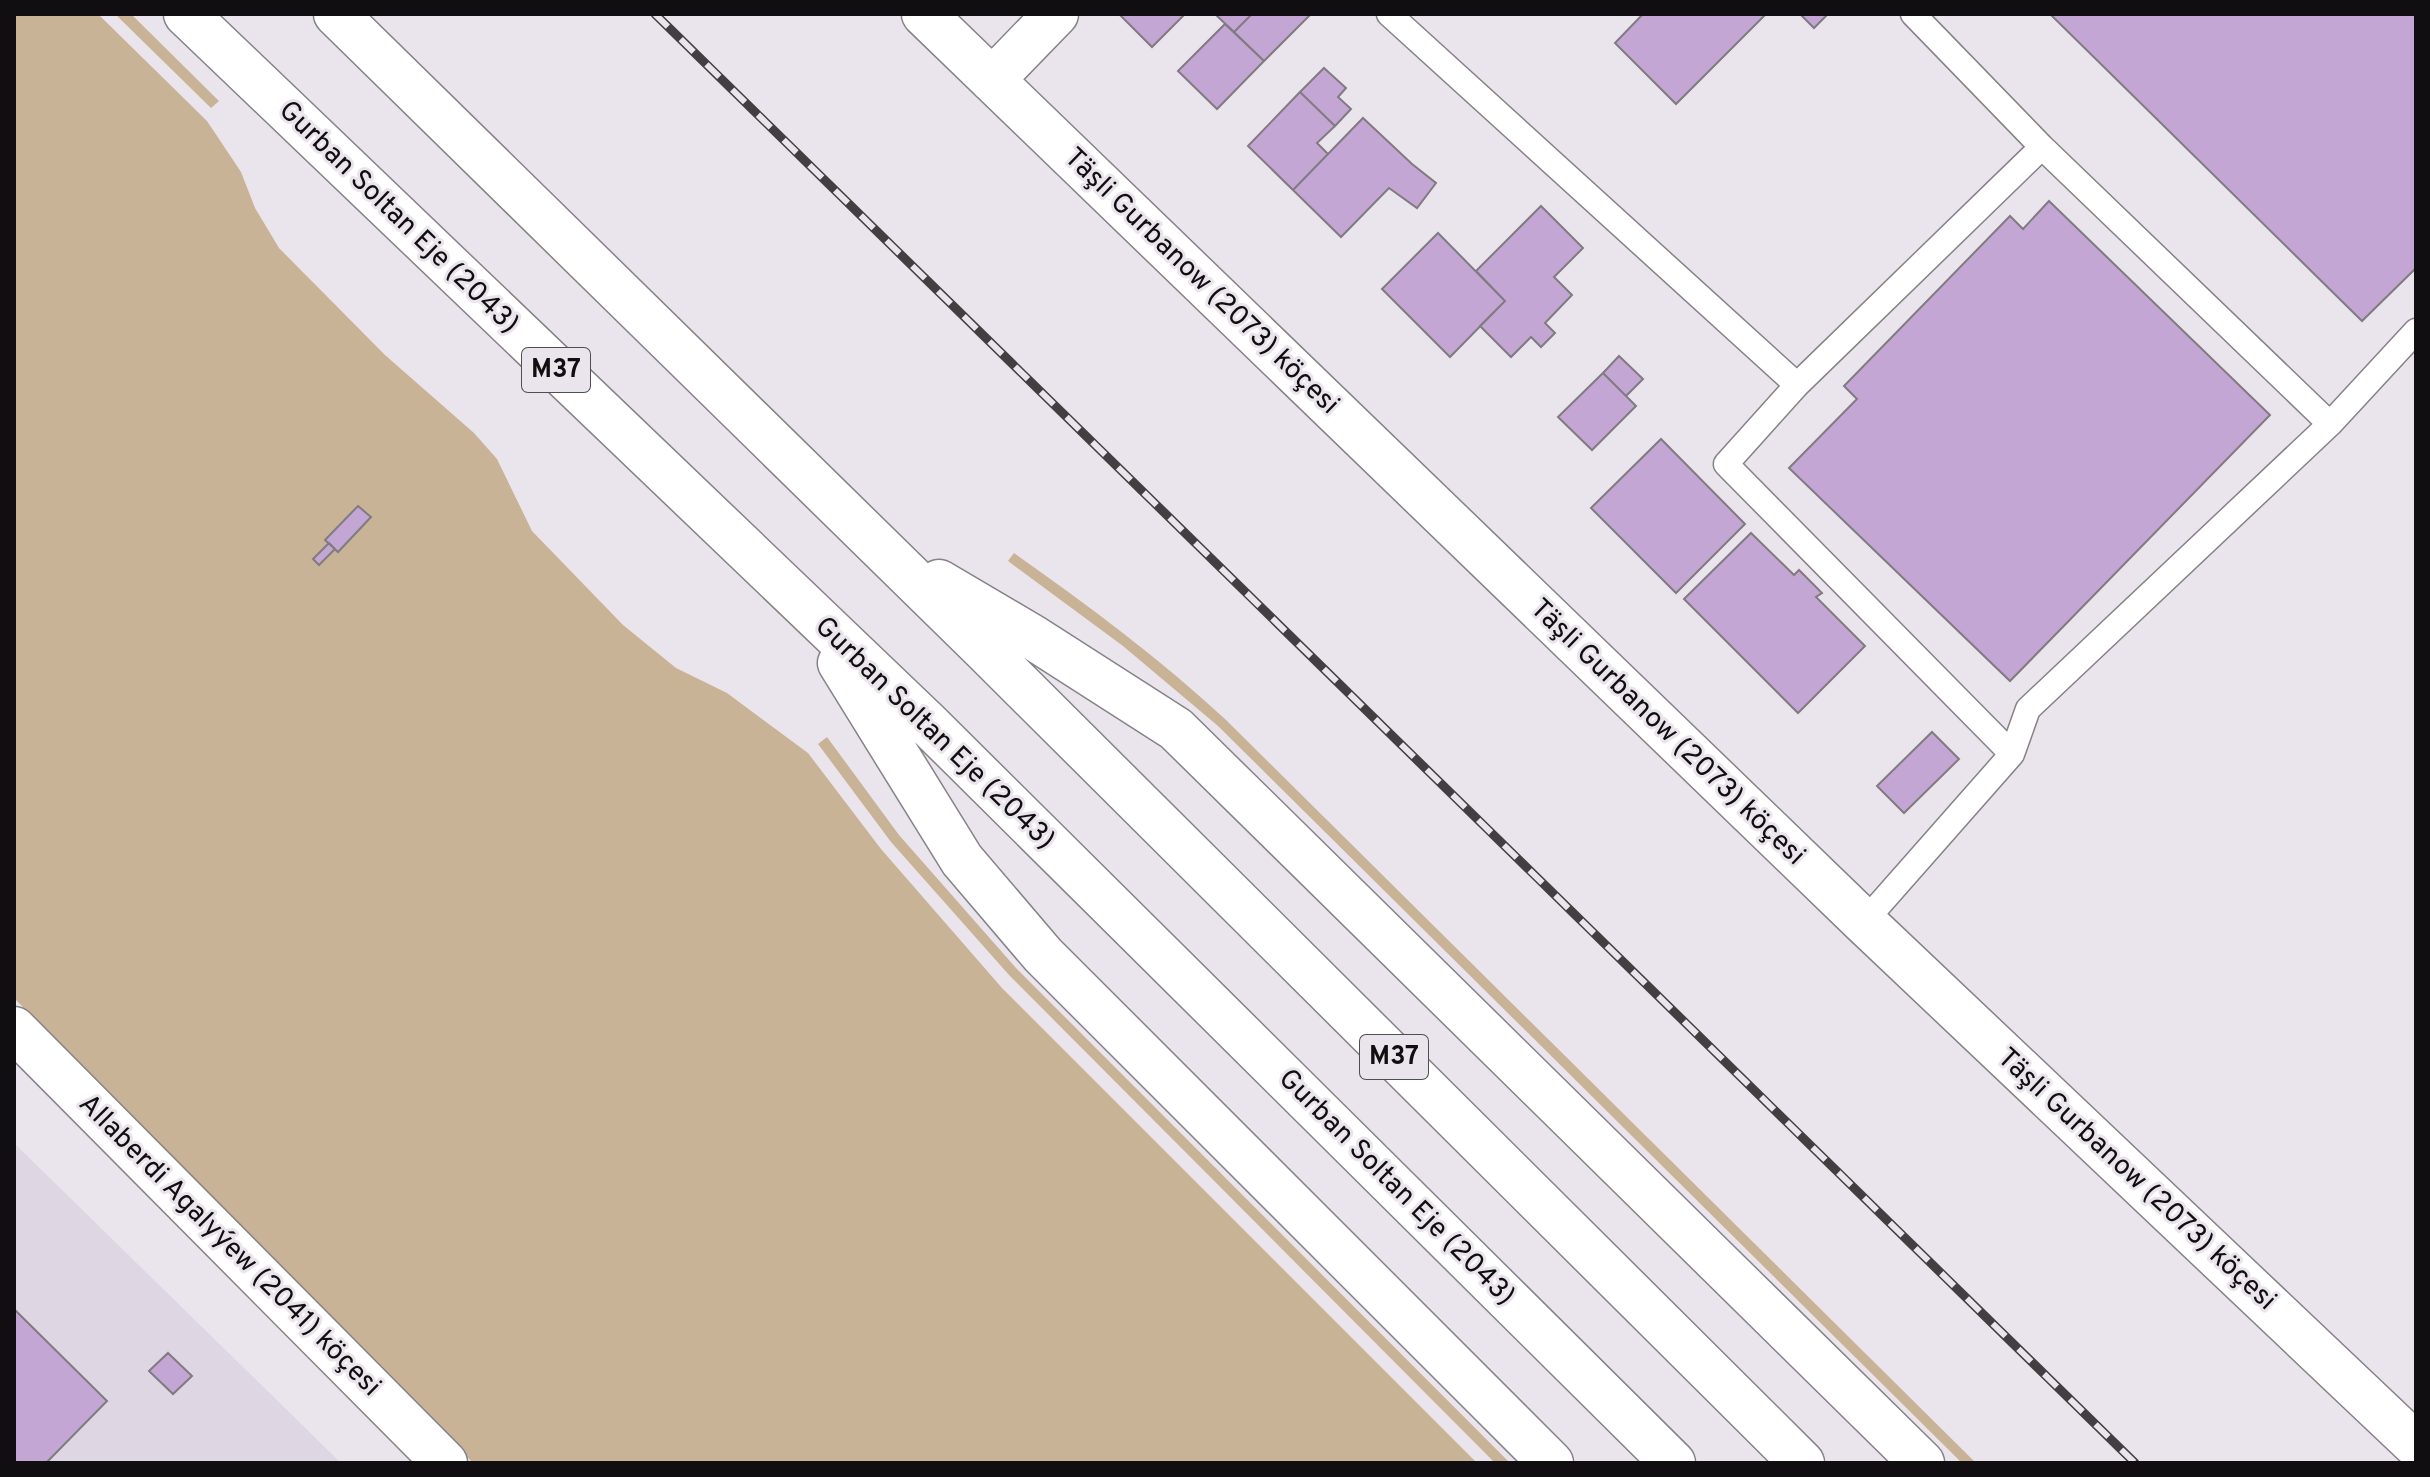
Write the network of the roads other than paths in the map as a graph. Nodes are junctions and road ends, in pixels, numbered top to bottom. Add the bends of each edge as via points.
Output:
1 (186, 14) edge
2 (336, 14) edge
3 (924, 14) edge
4 (1056, 14) edge
5 (1389, 14) edge
6 (1913, 14) edge
7 (992, 80) junction
8 (2042, 147) junction
9 (2416, 331) edge
10 (1797, 385) junction
11 (2330, 424) junction
12 (882, 549) junction
13 (810, 613) junction
14 (2012, 754) junction
15 (1864, 922) junction
16 (14, 1029) edge
17 (2416, 1445) edge
18 (445, 1463) edge
19 (1551, 1463) edge
20 (1673, 1463) edge
21 (1802, 1463) edge
22 (1922, 1463) edge

1 - 13 main road, Gurban Soltan Eje (2043) / M37
2 - 12 main road, M37
3 - 7 main road, Täşli Gurbanow (2073) köçesi
4 - 7 main road
5 - 10 lane
6 - 8 lane
7 - 15 main road, Täşli Gurbanow (2073) köçesi
8 - 10 lane
8 - 11 lane
9 - 11 lane
10 - 14 lane via 1726,464
11 - 14 lane via 2028,709
12 - 21 main road, M37
12 - 22 main road via 1176,729
13 - 19 main road via 962,860 1043,955
13 - 20 main road, Gurban Soltan Eje (2043) / M37
14 - 15 lane
15 - 17 main road, Täşli Gurbanow (2073) köçesi
16 - 18 main road, Allaberdi Agalyýew (2041) köçesi

